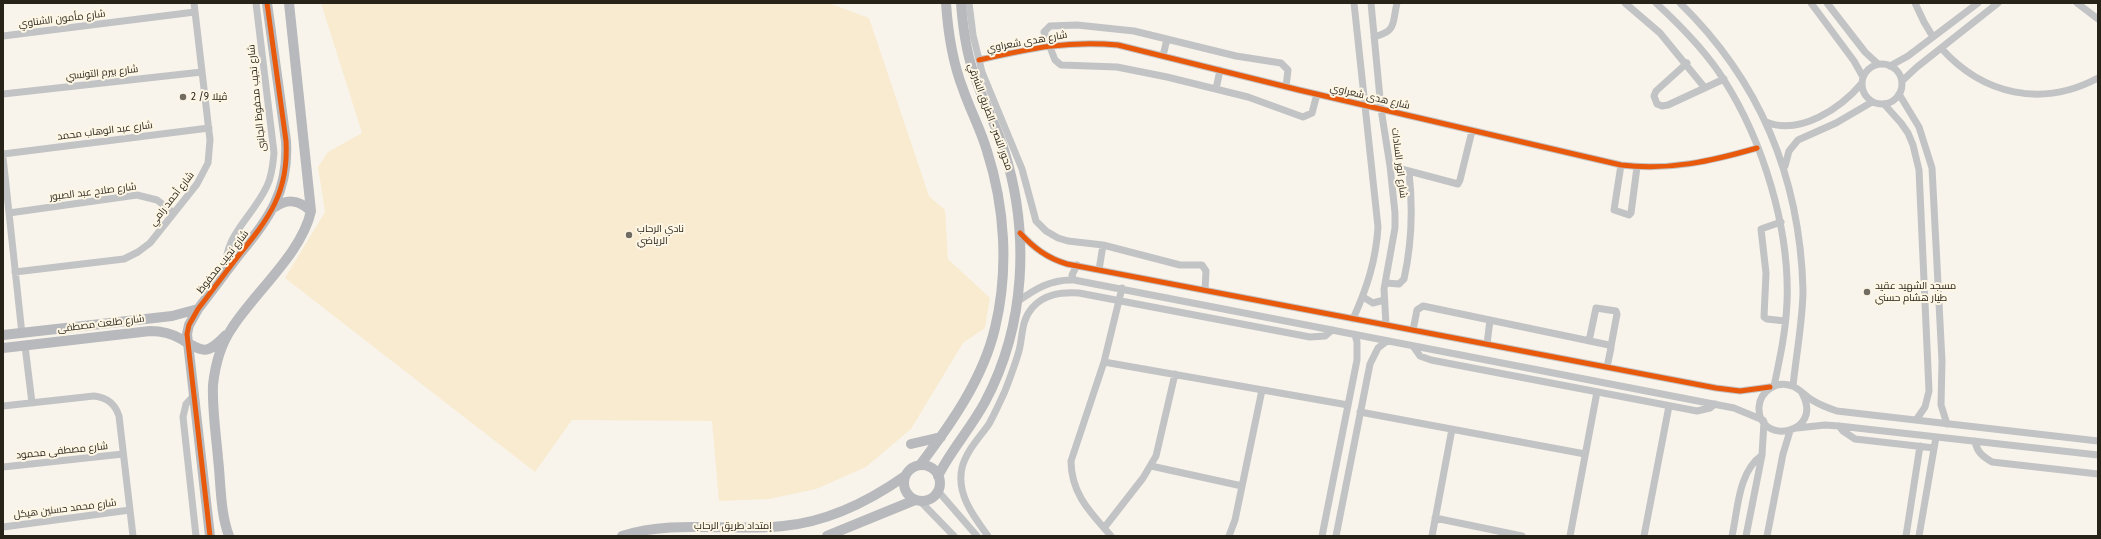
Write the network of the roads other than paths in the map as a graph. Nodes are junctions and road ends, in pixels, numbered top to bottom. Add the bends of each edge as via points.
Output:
1 (194, 3) edge
2 (256, 3) edge
3 (267, 3) edge
4 (289, 3) edge
5 (946, 3) edge
6 (961, 3) edge
7 (969, 3) edge
8 (1354, 3) edge
9 (1371, 3) edge
10 (1397, 3) edge
11 (1626, 3) edge
12 (1656, 3) edge
13 (1680, 3) edge
14 (1811, 3) edge
15 (1827, 3) edge
16 (1915, 3) edge
17 (1978, 3) edge
18 (1998, 3) edge
19 (2077, 3) edge
20 (195, 12) junction
21 (2098, 19) edge
22 (3, 36) edge
23 (1933, 36) junction
24 (1374, 37) junction
25 (1167, 39) junction
26 (1049, 45) junction
27 (1941, 48) junction
28 (1163, 56) junction
29 (978, 60) junction
30 (1687, 64) junction
31 (1878, 64) junction
32 (1890, 66) junction
33 (1220, 70) junction
34 (202, 72) junction
35 (2098, 78) edge
36 (1724, 79) junction
37 (1862, 80) junction
38 (1902, 81) junction
39 (1286, 87) junction
40 (1705, 88) junction
41 (1216, 89) junction
42 (3, 94) edge
43 (1317, 94) junction
44 (1899, 94) junction
45 (1872, 102) junction
46 (1884, 104) junction
47 (1366, 106) junction
48 (1381, 109) junction
49 (1766, 122) junction
50 (209, 128) junction
51 (1472, 131) junction
52 (1008, 147) junction
53 (1757, 148) junction
54 (3, 154) edge
55 (3, 157) edge
56 (1390, 166) junction
57 (1621, 166) junction
58 (1637, 167) junction
59 (1409, 172) junction
60 (1786, 172) junction
61 (275, 207) junction
62 (311, 211) junction
63 (9, 213) junction
64 (174, 213) junction
65 (1781, 222) junction
66 (1020, 232) junction
67 (1103, 245) junction
68 (1077, 266) junction
69 (1099, 270) junction
70 (16, 272) junction
71 (225, 274) junction
72 (1074, 280) junction
73 (1154, 280) junction
74 (1386, 283) junction
75 (1122, 288) junction
76 (1204, 290) junction
77 (1154, 294) junction
78 (1363, 297) junction
79 (1384, 300) junction
80 (1017, 302) junction
81 (1119, 302) junction
82 (198, 308) junction
83 (1353, 318) junction
84 (1490, 320) junction
85 (1785, 321) junction
86 (1386, 325) junction
87 (232, 329) junction
88 (1332, 330) junction
89 (1413, 330) junction
90 (22, 334) junction
91 (3, 335) edge
92 (1355, 335) junction
93 (1387, 341) junction
94 (1589, 341) junction
95 (187, 343) junction
96 (1487, 344) junction
97 (25, 346) junction
98 (1413, 346) junction
99 (1611, 346) junction
100 (3, 348) edge
101 (1104, 362) junction
102 (1607, 367) junction
103 (1175, 374) junction
104 (1772, 386) junction
105 (1793, 386) junction
106 (1262, 390) junction
107 (1598, 392) junction
108 (1802, 393) junction
109 (195, 394) junction
110 (32, 403) junction
111 (1715, 404) junction
112 (1348, 405) junction
113 (3, 406) edge
114 (1669, 406) junction
115 (1360, 412) junction
116 (1916, 420) junction
117 (1763, 421) junction
118 (1947, 424) junction
119 (1839, 426) junction
120 (1452, 429) junction
121 (1794, 429) junction
122 (941, 437) junction
123 (1936, 437) junction
124 (1975, 441) junction
125 (2098, 441) edge
126 (911, 444) dead end
127 (1920, 446) junction
128 (1934, 448) junction
129 (123, 454) junction
130 (1585, 454) junction
131 (1762, 455) junction
132 (2098, 455) edge
133 (920, 465) junction
134 (1151, 466) junction
135 (3, 467) edge
136 (2098, 474) edge
137 (905, 476) junction
138 (938, 476) junction
139 (1242, 486) junction
140 (938, 491) junction
141 (917, 500) junction
142 (130, 510) junction
143 (1435, 518) junction
144 (3, 526) edge
145 (1104, 528) junction
146 (692, 531) edge
147 (662, 532) edge
148 (847, 532) edge
149 (133, 536) edge
150 (196, 536) edge
151 (210, 536) edge
152 (229, 536) edge
153 (622, 536) edge
154 (827, 536) edge
155 (954, 536) edge
156 (977, 536) edge
157 (988, 536) edge
158 (1111, 536) edge
159 (1229, 536) edge
160 (1322, 536) edge
161 (1336, 536) edge
162 (1432, 536) edge
163 (1522, 536) edge
164 (1570, 536) edge
165 (1644, 536) edge
166 (1732, 536) edge
167 (1746, 536) edge
168 (1767, 536) edge
169 (1906, 536) edge
170 (1919, 536) edge

1 - 20 street, شارع أحمد رامي
2 - 71 street, شارع نجيب محفوظ الجانبى via 273,148 272,169 268,185 228,246 224,260
3 - 61 street, شارع نجيب محفوظ via 287,155 284,182
4 - 62 street
5 - 122 street, محور النصر - الطريق الشرقي via 950,49 994,174 1001,215 1003,256 995,328 976,377
6 - 52 street, محور النصر - الطريق الشرقي via 972,68
7 - 29 street
8 - 47 street
9 - 24 street, شارع انور السادات
10 - 24 street via 1391,30
11 - 30 street via 1660,33
12 - 36 street via 1684,29
13 - 49 street via 1732,63
14 - 37 street via 1854,61
15 - 31 street via 1865,52
16 - 23 street
17 - 23 street
18 - 27 street
19 - 21 street
20 - 22 street, شارع مأمون الشناوي
20 - 34 street, شارع أحمد رامي
23 - 32 street via 1908,56
24 - 48 street, شارع انور السادات
25 - 26 street via 1117,28 1064,25 1045,29
25 - 28 street
25 - 39 street via 1236,56 1281,63 1288,70
26 - 28 street, شارع هدى شعراوي via 1118,45
26 - 29 street, شارع هدى شعراوي
26 - 41 street via 1055,60 1064,66 1117,67
27 - 35 street via 1959,66 1979,80 2015,92 2058,92
27 - 38 street
28 - 33 street, شارع هدى شعراوي
29 - 52 street
30 - 40 street
30 - 40 street via 1656,91 1656,102 1665,106
31 - 32 street
31 - 37 street via 1869,68
32 - 38 street via 1898,72
33 - 39 street, شارع هدى شعراوي
33 - 41 street
34 - 42 street, شارع بيرم التونسي
34 - 50 street, شارع أحمد رامي
36 - 40 street
36 - 53 street via 1747,121
37 - 45 street via 1865,96
37 - 49 street via 1838,106 1809,120 1786,126
38 - 44 street
39 - 43 street, شارع هدى شعراوي
41 - 43 street via 1303,117 1312,113
43 - 47 street, شارع هدى شعراوي
44 - 46 street via 1893,101
44 - 118 street via 1913,115 1932,168 1942,361 1941,405
45 - 46 street
45 - 60 street via 1795,143 1786,156
46 - 116 street via 1901,123 1913,145 1921,194 1929,391 1925,407
47 - 48 street, شارع هدى شعراوي
47 - 78 street via 1378,227 1374,265
48 - 51 street, شارع هدى شعراوي
48 - 56 street, شارع انور السادات
49 - 60 street
50 - 54 street, شارع عبد الوهاب محمد
50 - 64 street, شارع أحمد رامي via 210,151 204,174
51 - 57 street, شارع هدى شعراوي
51 - 59 street via 1458,184
52 - 66 street, محور النصر - الطريق الشرقي
52 - 67 street via 1022,169 1036,221 1058,238
53 - 58 street, شارع هدى شعراوي via 1687,165 1663,168
53 - 65 street
55 - 63 street
56 - 59 street
56 - 74 street, شارع انور السادات via 1395,228
57 - 58 street, شارع هدى شعراوي
57 - 58 street via 1614,210 1630,215
59 - 74 street via 1412,226 1404,279 1399,284
60 - 105 street via 1800,242 1803,291
61 - 62 street via 281,202 293,201 305,205
61 - 71 street, شارع نجيب محفوظ
62 - 87 street via 309,222 299,241
63 - 64 street, شارع صلاح عبد الصبور via 142,195 157,200
63 - 70 street
64 - 70 street, شارع أحمد رامي via 150,243 124,259
65 - 85 street via 1787,281
65 - 85 street via 1760,229 1766,273 1764,317
66 - 68 street via 1041,253 1054,260
66 - 80 street, محور النصر - الطريق الشرقي via 1021,262
67 - 69 street
67 - 76 street via 1173,264 1202,265 1206,271
68 - 69 street
68 - 72 street via 1072,275
69 - 73 street
70 - 90 street
71 - 82 street, شارع نجيب محفوظ
72 - 75 street
72 - 80 street via 1063,279 1046,284
73 - 76 street
73 - 77 street
74 - 79 street, شارع انور السادات
75 - 77 street
75 - 81 street
76 - 83 street
77 - 88 street
78 - 79 street via 1373,303
78 - 83 street
79 - 86 street, شارع انور السادات
80 - 138 street, محور النصر - الطريق الشرقي via 1010,335 994,382 974,421
81 - 88 street via 1310,337 1325,336
81 - 101 street
81 - 157 street via 1079,293 1058,293 1040,301 1027,315 1019,349 1002,399 962,468 962,489 965,498 971,513
82 - 90 street, شارع طلعت مصطفى via 179,315
82 - 95 street, شارع نجيب محفوظ via 189,325
83 - 86 street
84 - 89 street via 1423,306 1417,310
84 - 94 street
84 - 96 street
85 - 104 street via 1782,349
86 - 89 street
87 - 95 street, شارع طلعت مصطفى via 208,349 197,350
87 - 152 street via 220,355 213,399 224,515
88 - 92 street
89 - 96 street
90 - 91 street, شارع طلعت مصطفى
92 - 93 street
92 - 112 street via 1358,350
93 - 98 street
93 - 115 street via 1378,348 1372,360
94 - 99 street
94 - 99 street via 1596,308 1616,311 1618,314
95 - 97 street, شارع طلعت مصطفى via 166,332 150,331
95 - 109 street, شارع نجيب محفوظ
96 - 102 street
97 - 100 street, شارع طلعت مصطفى
97 - 110 street
98 - 107 street via 1420,356 1431,360
98 - 111 street
99 - 102 street
101 - 103 street
101 - 145 street via 1074,447 1071,468 1076,490 1084,505
102 - 104 street via 1730,390 1750,391
103 - 106 street
103 - 134 street via 1159,446
104 - 105 street
104 - 117 street via 1760,400
105 - 108 street
106 - 112 street
106 - 139 street
107 - 114 street
107 - 130 street
108 - 116 street via 1837,411
108 - 121 street via 1806,400 1806,415
109 - 150 street via 186,404 183,417
109 - 151 street, شارع نجيب محفوظ
110 - 113 street
110 - 129 street via 94,396 108,400 119,416
111 - 114 street via 1697,411
111 - 117 street via 1734,408
112 - 160 street
114 - 165 street
115 - 120 street
115 - 161 street
116 - 118 street
117 - 121 street via 1778,432
117 - 131 street
118 - 125 street
119 - 121 street
119 - 123 street
119 - 127 street via 1856,439
120 - 130 street
120 - 143 street
121 - 168 street via 1783,454
122 - 126 street
122 - 133 street, محور النصر - الطريق الشرقي
123 - 124 street
123 - 128 street
124 - 132 street
124 - 136 street via 1976,450 1992,462
127 - 128 street
127 - 169 street
128 - 170 street
129 - 135 street, شارع مصطفى محمود
129 - 142 street
130 - 164 street
131 - 166 street via 1749,467 1744,478
131 - 167 street
133 - 137 street
133 - 138 street via 931,468
134 - 139 street
134 - 145 street
137 - 141 street via 906,492
137 - 146 street, إمتداد طريق الرحاب via 868,501 816,521 782,526
138 - 140 street
139 - 159 street via 1236,520
140 - 141 street via 930,499
140 - 156 street
141 - 148 street via 896,506
141 - 155 street
142 - 144 street, شارع محمد حسنين هيكل
142 - 149 street
143 - 162 street
143 - 163 street
145 - 158 street
146 - 147 street, إمتداد طريق الرحاب
147 - 153 street, إمتداد طريق الرحاب
148 - 154 street

